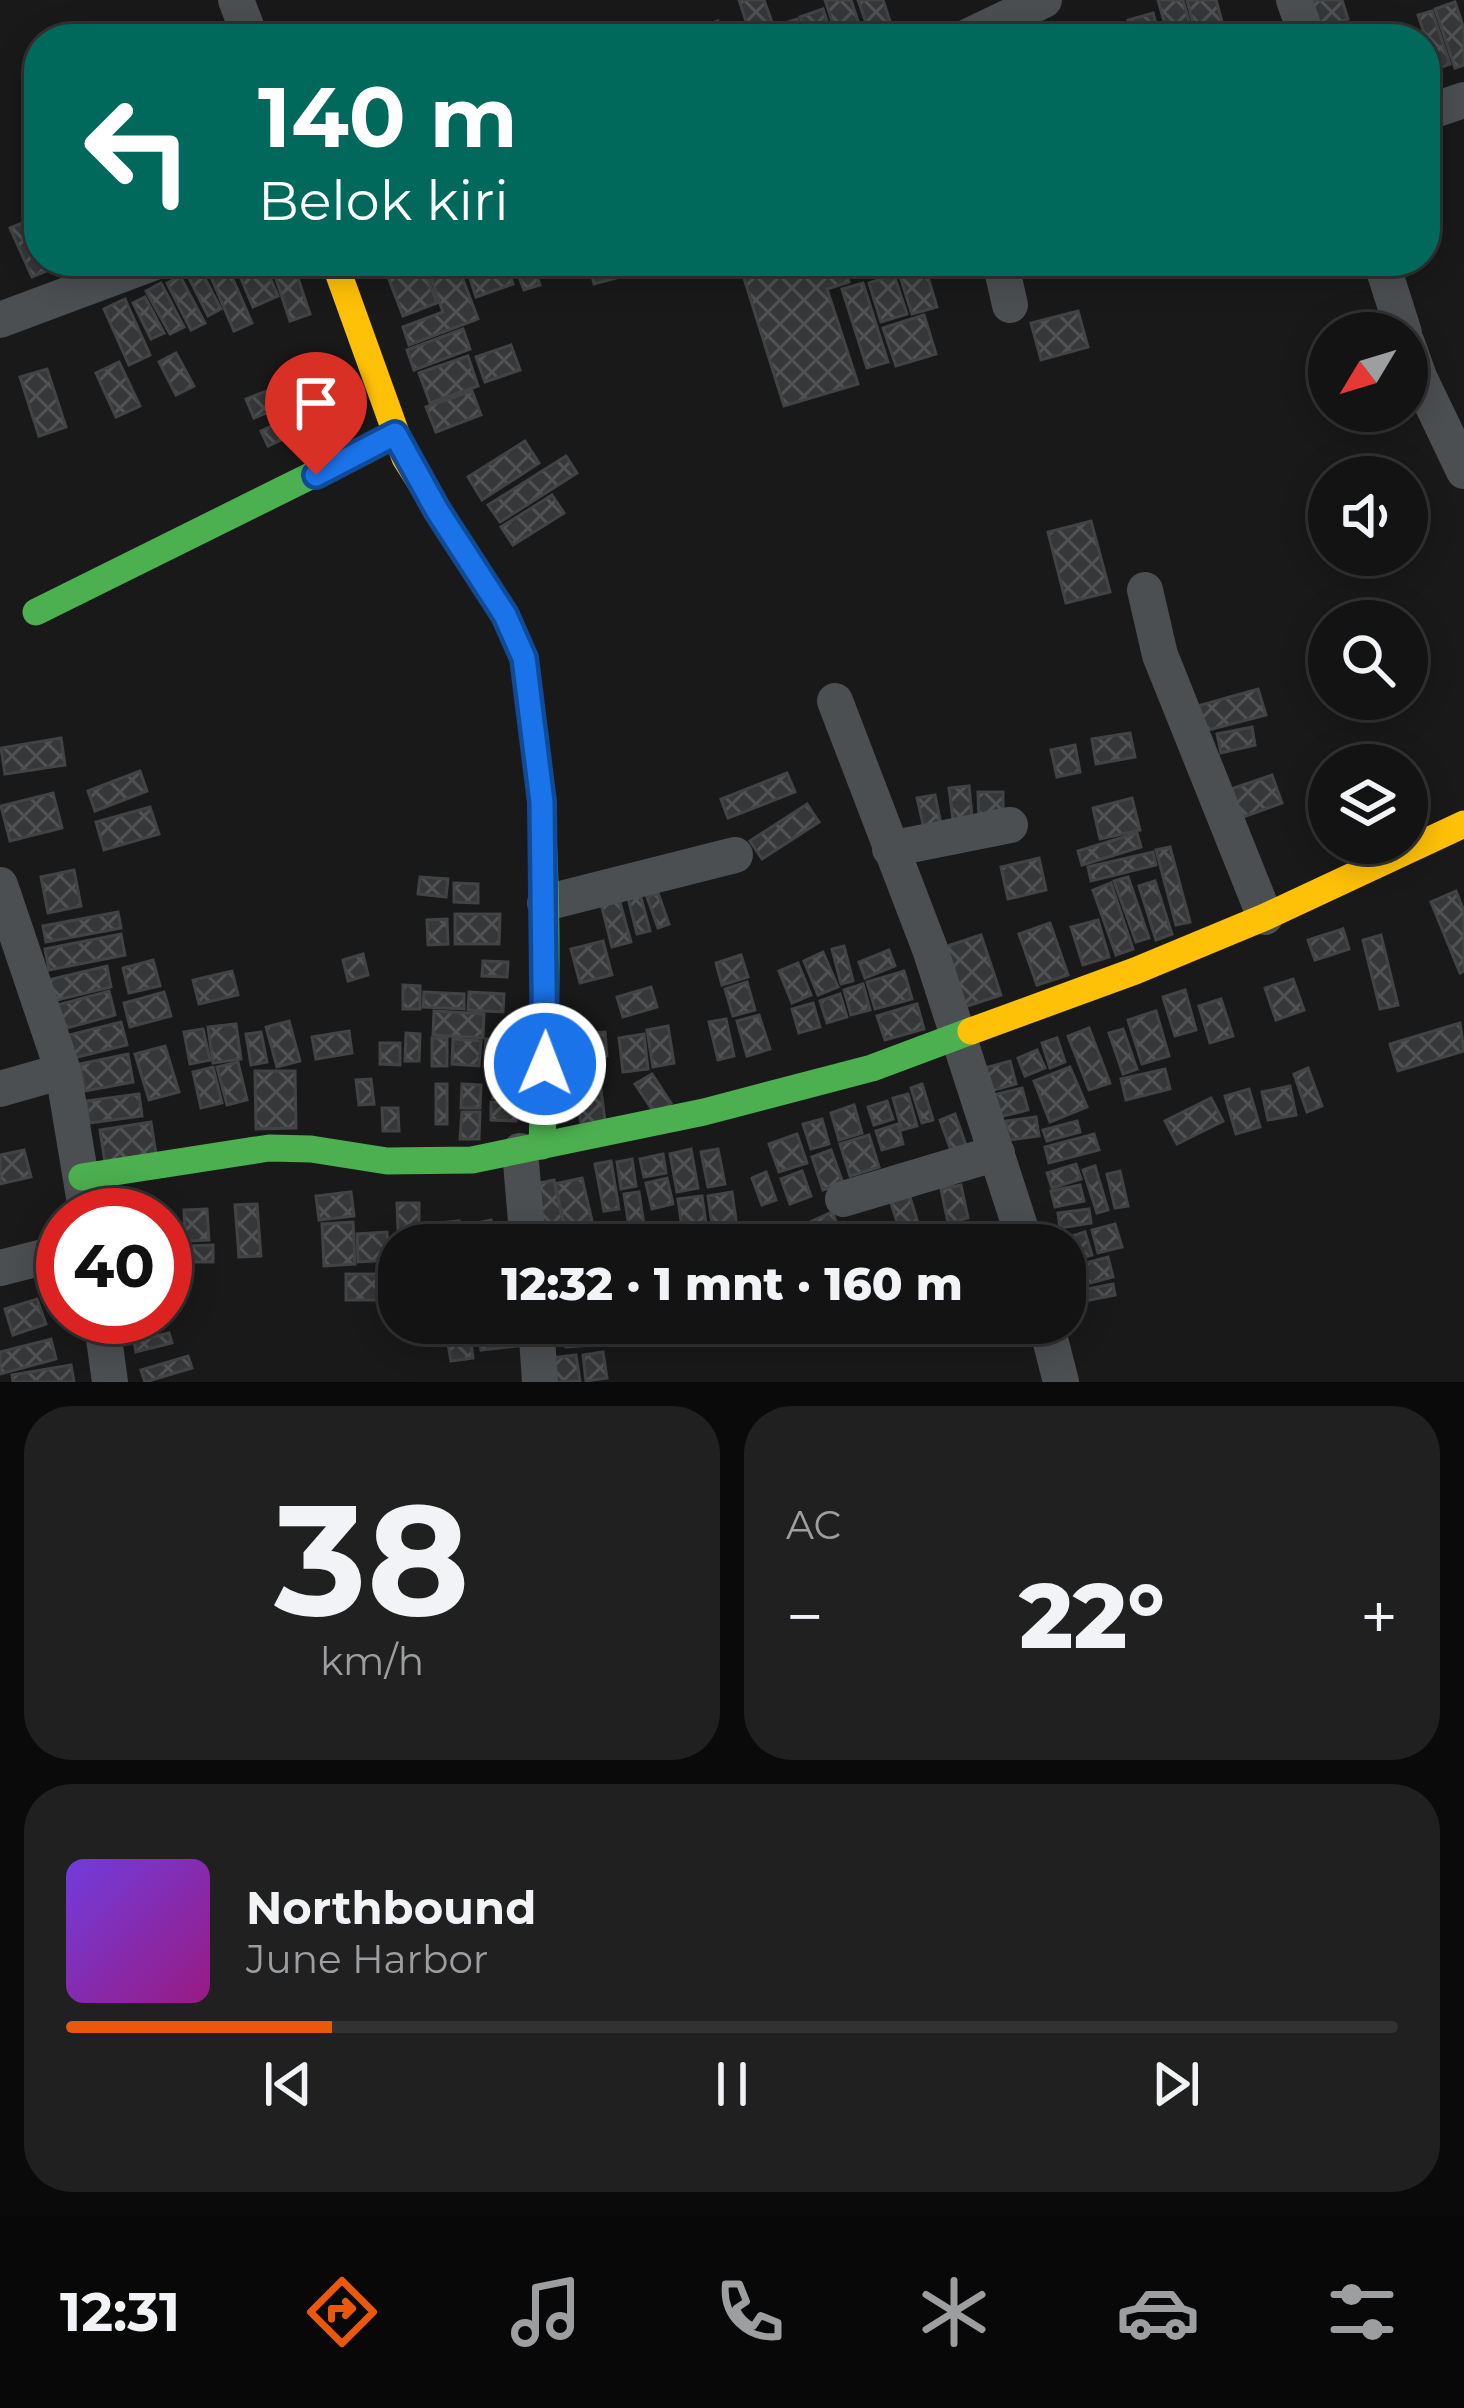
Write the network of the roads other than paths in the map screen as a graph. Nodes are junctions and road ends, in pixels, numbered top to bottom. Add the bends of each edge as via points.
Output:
1 (1044, 0) edge
2 (994, 24) edge
3 (118, 276) edge
4 (339, 276) edge
5 (1003, 276) edge
6 (1386, 276) edge
7 (1010, 304) dead end
8 (1397, 312) edge
9 (0, 320) edge
10 (1428, 396) edge
11 (395, 434) junction
12 (1464, 471) edge
13 (1144, 590) dead end
14 (37, 612) dead end
15 (835, 701) dead end
16 (1464, 824) edge
17 (1010, 825) dead end
18 (890, 849) junction
19 (735, 855) dead end
20 (0, 885) edge
21 (545, 902) junction
22 (1264, 917) junction
23 (960, 1037) junction
24 (62, 1071) junction
25 (0, 1089) edge
26 (531, 1148) junction
27 (997, 1153) junction
28 (82, 1177) junction
29 (83, 1188) edge
30 (843, 1199) dead end
31 (529, 1224) edge
32 (1019, 1224) edge
33 (36, 1259) edge
34 (0, 1268) edge
35 (105, 1344) edge
36 (537, 1344) edge
37 (1051, 1344) edge
38 (110, 1382) edge
39 (540, 1382) edge
40 (1060, 1382) edge

1 - 2 street
3 - 9 street
4 - 11 street
5 - 7 street
6 - 8 street
10 - 12 street
11 - 14 street
11 - 21 street via 524,658
13 - 22 street via 1160,655
15 - 18 street
16 - 22 street
17 - 18 street
18 - 23 street
19 - 21 street
20 - 24 street
21 - 26 street
22 - 23 street
23 - 26 street via 872,1068
23 - 27 street
24 - 25 street
24 - 28 street
26 - 28 street via 425,1162 269,1148
26 - 31 street
27 - 30 street
27 - 32 street
28 - 29 street
33 - 34 street
35 - 38 street
36 - 39 street
37 - 40 street

